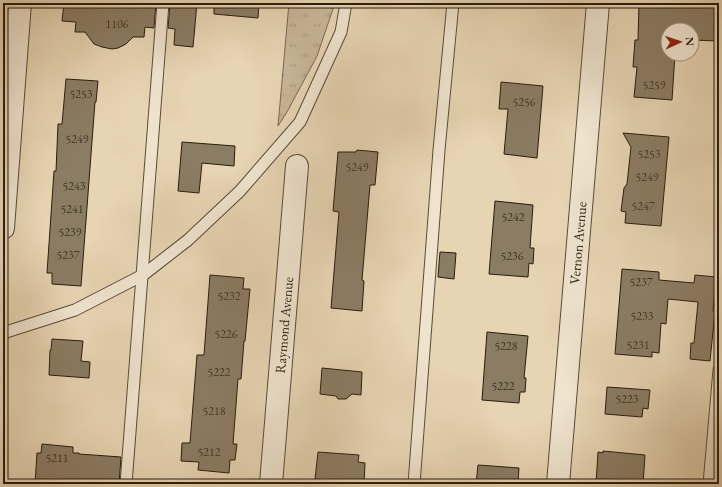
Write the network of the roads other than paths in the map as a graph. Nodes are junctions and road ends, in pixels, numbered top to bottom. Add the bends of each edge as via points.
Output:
1 (20, 3) edge
2 (163, 3) edge
3 (346, 3) edge
4 (452, 3) edge
5 (598, 3) edge
6 (297, 166) dead end
7 (3, 228) edge
8 (143, 275) junction
9 (3, 333) edge
10 (719, 370) edge
11 (126, 484) edge
12 (271, 484) edge
13 (414, 484) edge
14 (558, 484) edge
15 (709, 484) edge

1 - 7 street
2 - 8 lane
3 - 8 lane via 341,32 300,122 240,191 188,240
4 - 13 lane
5 - 14 street, Vernon Avenue
6 - 12 street, Raymond Avenue
8 - 9 lane via 75,310
8 - 11 lane
10 - 15 lane

